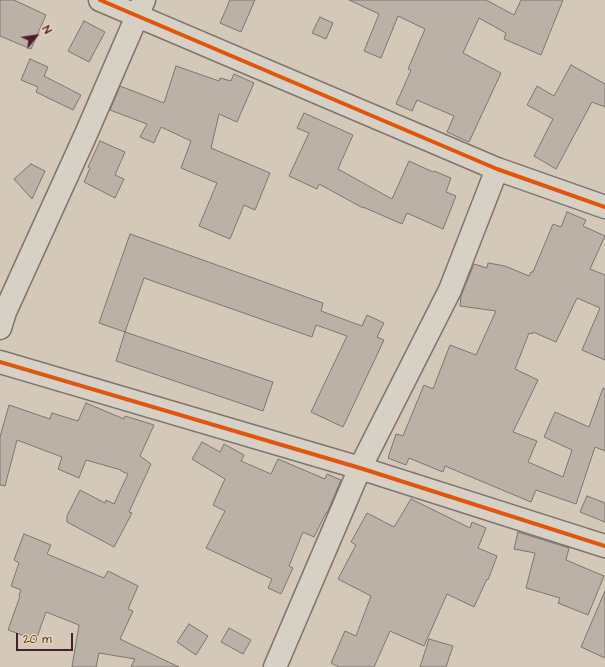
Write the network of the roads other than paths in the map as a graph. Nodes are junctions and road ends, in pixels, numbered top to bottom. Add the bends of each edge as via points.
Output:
1 (100, 0) edge
2 (141, 8) edge
3 (497, 169) junction
4 (605, 207) edge
5 (0, 328) edge
6 (0, 362) edge
7 (360, 468) junction
8 (605, 546) edge
9 (275, 667) edge

1 - 2 street
2 - 3 street
2 - 5 street
3 - 4 street
3 - 7 street via 450,290
6 - 7 street
7 - 8 street
7 - 9 street

